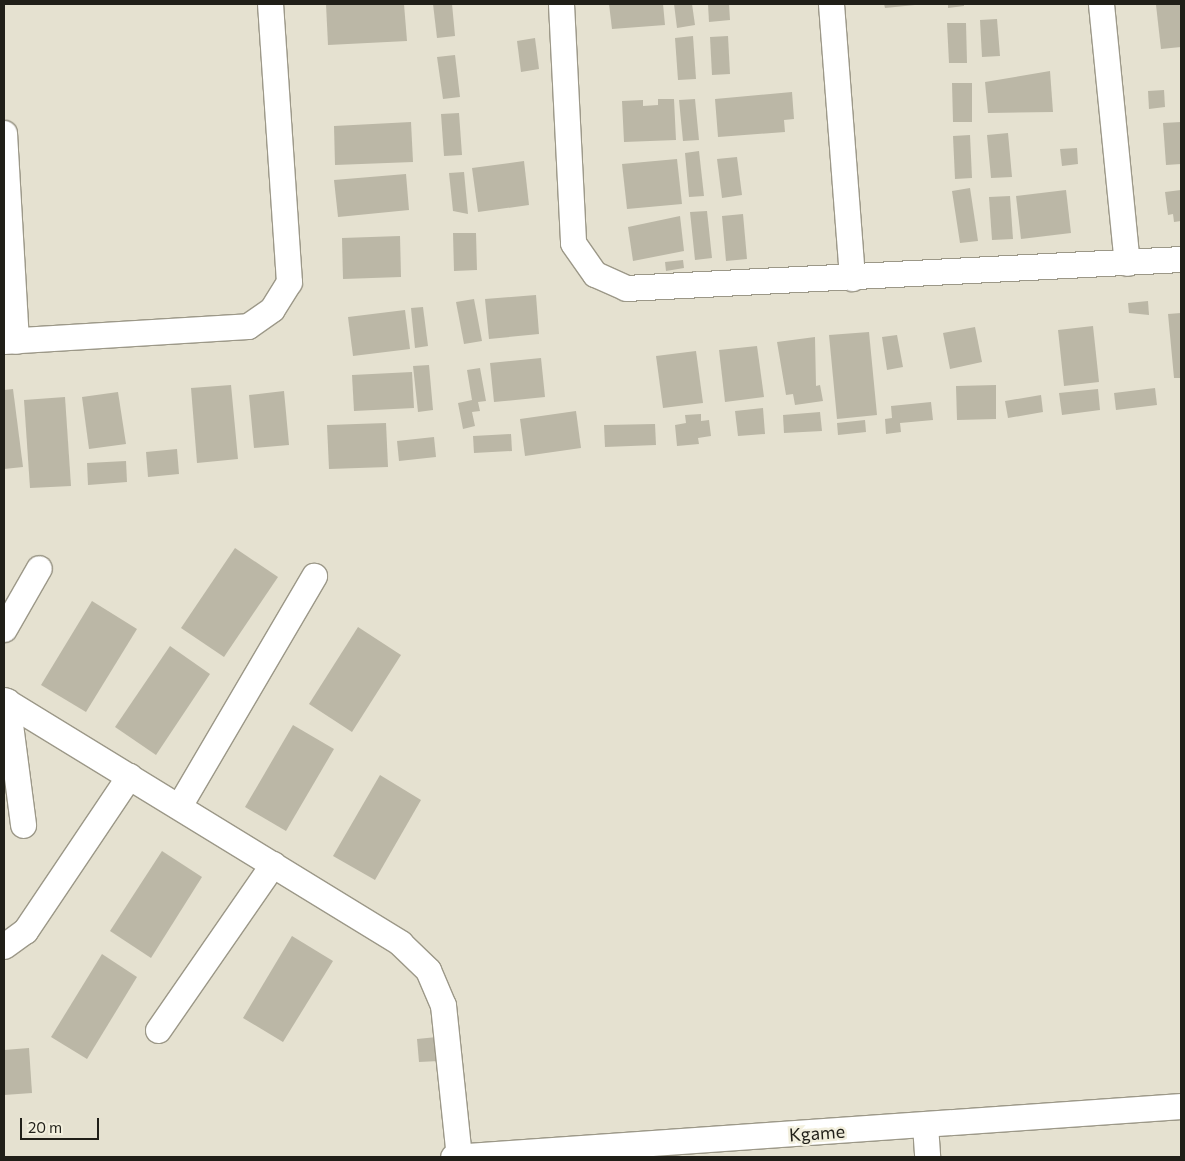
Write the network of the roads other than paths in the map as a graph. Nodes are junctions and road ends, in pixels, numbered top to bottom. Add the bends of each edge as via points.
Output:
1 (270, 4) edge
2 (561, 4) edge
3 (831, 4) edge
4 (1101, 4) edge
5 (4, 134) edge
6 (1181, 259) edge
7 (1127, 263) junction
8 (852, 278) junction
9 (10, 341) edge
10 (38, 568) dead end
11 (314, 576) dead end
12 (4, 629) edge
13 (5, 701) edge
14 (129, 776) junction
15 (179, 806) junction
16 (23, 825) dead end
17 (273, 864) junction
18 (4, 946) edge
19 (158, 1030) dead end
20 (1181, 1106) edge
21 (925, 1125) junction
22 (453, 1157) edge
23 (460, 1157) edge
24 (927, 1157) edge

1 - 9 street via 288,282 272,309 248,326
2 - 8 street via 573,243 595,274 626,288
3 - 8 street
4 - 7 street
5 - 9 street
6 - 7 street
7 - 8 street
10 - 12 street
11 - 15 street
13 - 14 street
13 - 16 street
14 - 15 street
14 - 18 street via 25,931
15 - 17 street
17 - 19 street
17 - 23 street via 400,943 428,970 443,1005
20 - 21 street, Kgame
21 - 23 street, Kgame
21 - 24 street
22 - 23 street, Kgame

